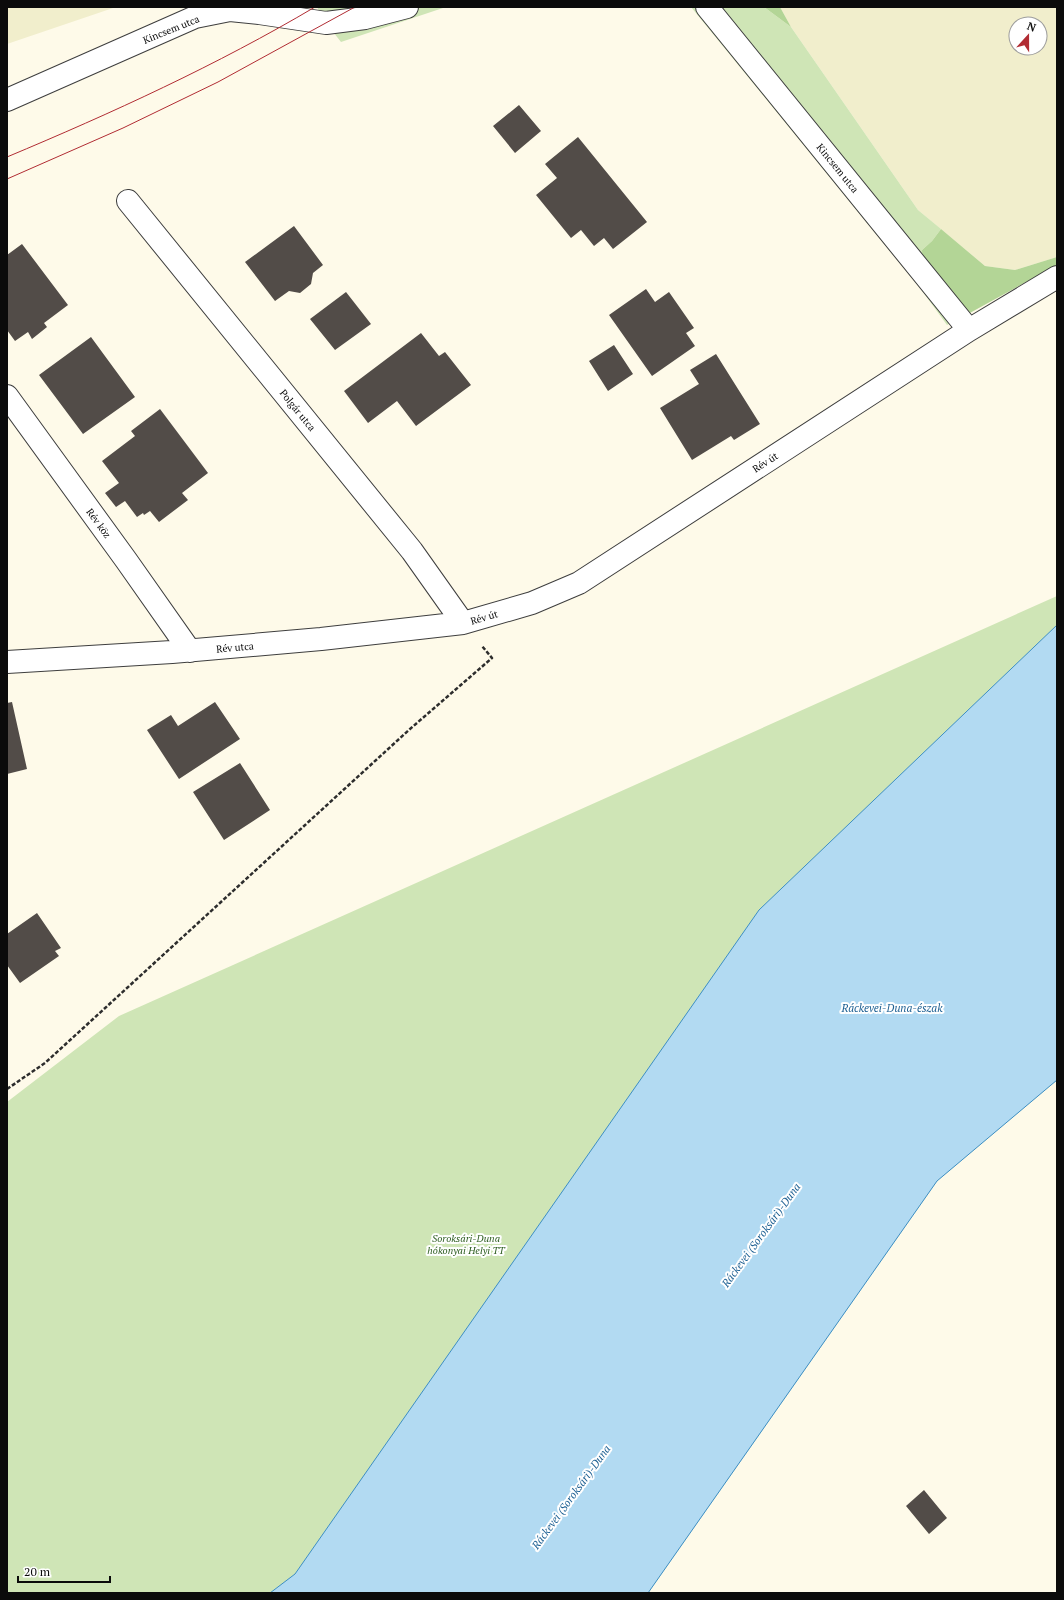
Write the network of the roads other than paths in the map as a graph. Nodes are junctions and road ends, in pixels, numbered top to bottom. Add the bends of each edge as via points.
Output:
1 (407, 7) edge
2 (707, 7) edge
3 (11, 98) edge
4 (128, 201) dead end
5 (1057, 277) edge
6 (969, 330) junction
7 (7, 396) edge
8 (463, 623) junction
9 (190, 651) junction
10 (7, 662) edge

1 - 3 street, Kincsem utca via 365,18 326,23 230,10 195,17
2 - 6 street, Kincsem utca
4 - 8 street, Polgár utca via 412,551
5 - 6 street, Rév út
6 - 8 street, Rév út via 579,583 532,603
7 - 9 street, Rév köz
8 - 9 street, Rév utca
9 - 10 street, Rév utca

